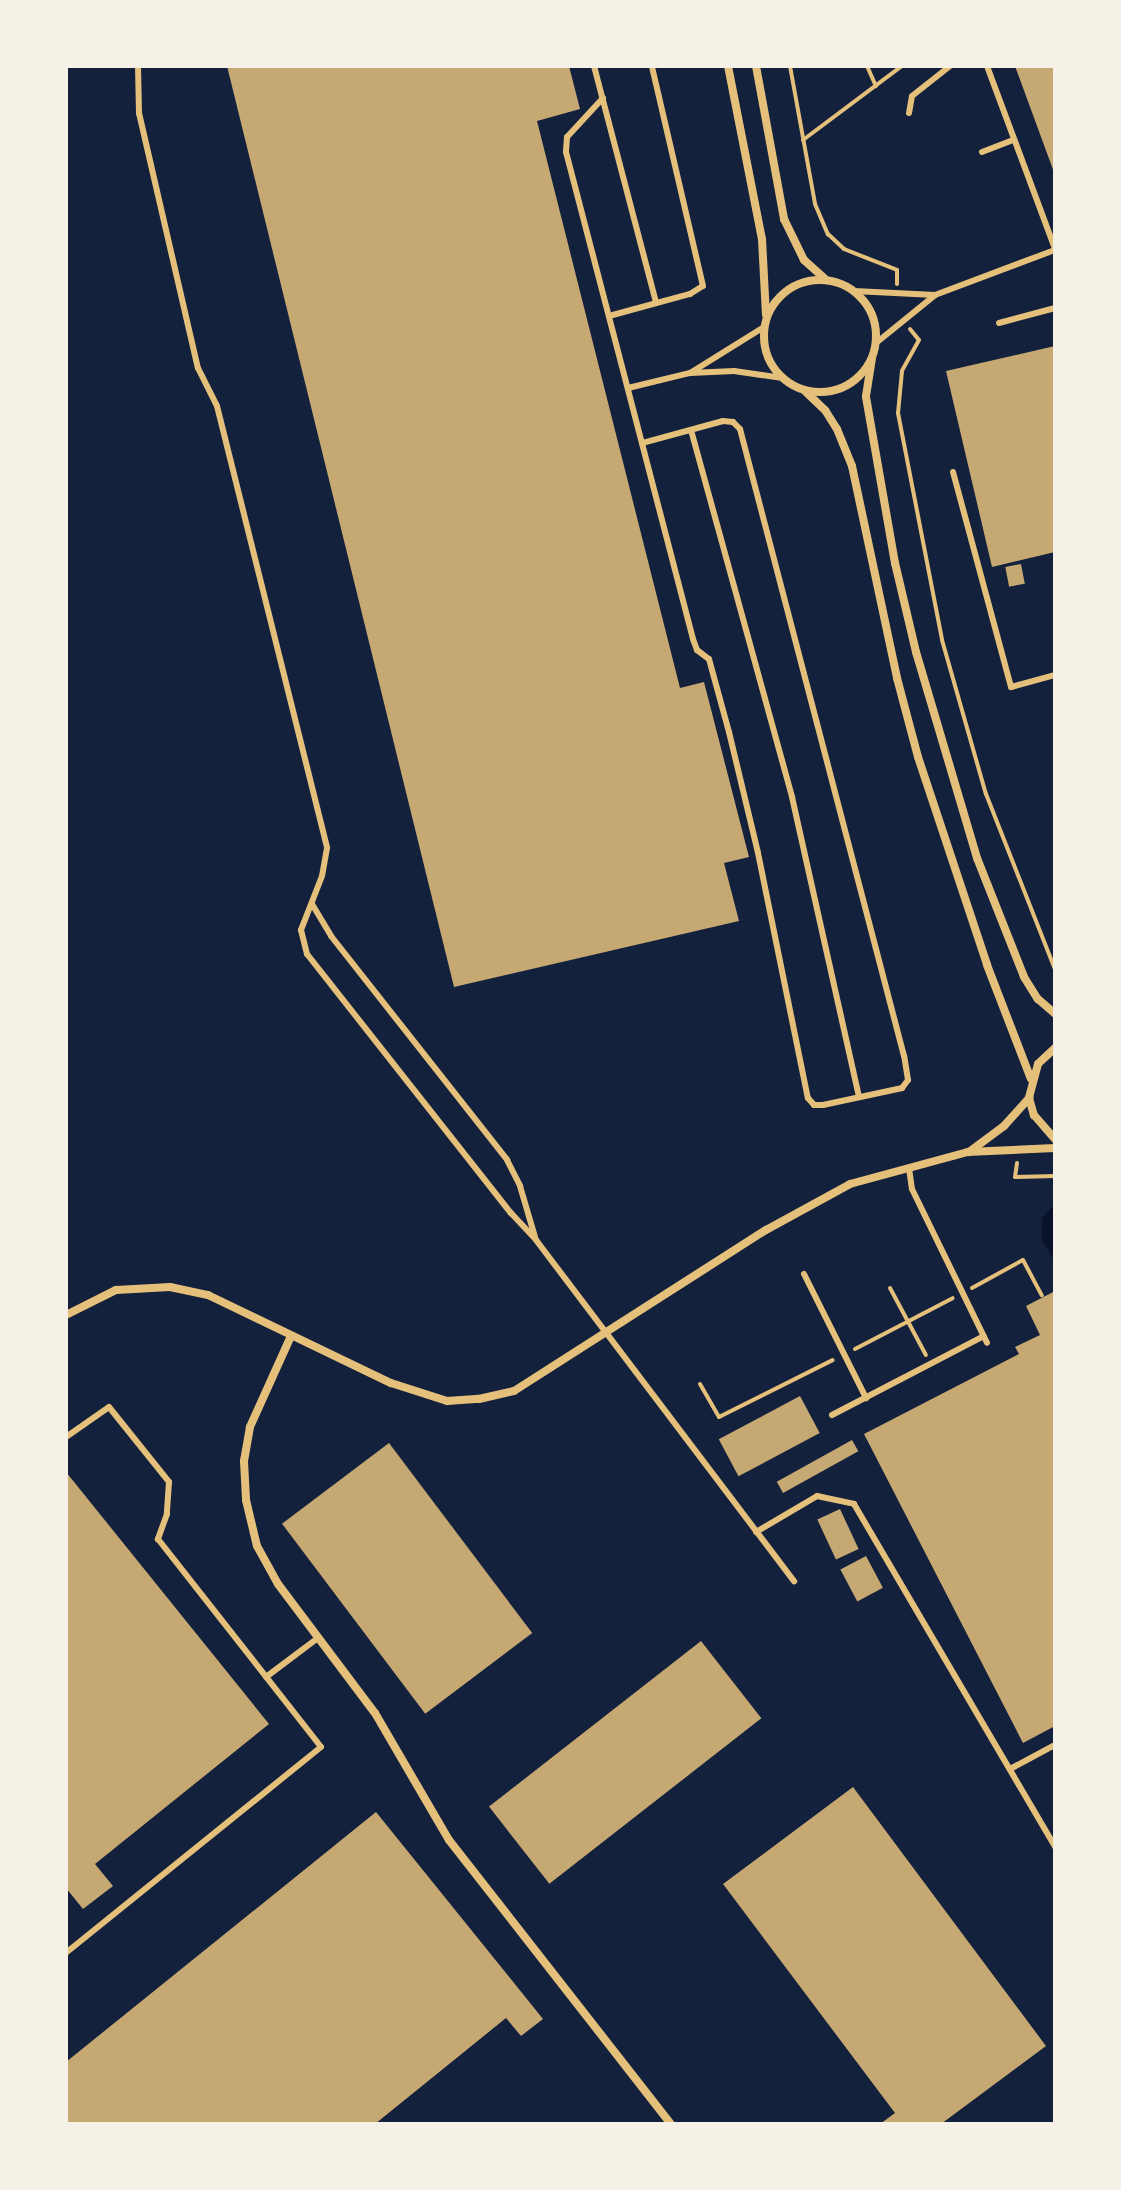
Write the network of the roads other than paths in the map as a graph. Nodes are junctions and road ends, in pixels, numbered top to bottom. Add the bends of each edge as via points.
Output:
1 (138, 66) edge
2 (594, 66) edge
3 (652, 66) edge
4 (728, 66) edge
5 (756, 66) edge
6 (950, 66) edge
7 (987, 66) edge
8 (603, 98) junction
9 (909, 113) dead end
10 (1014, 140) junction
11 (982, 152) dead end
12 (1055, 249) edge
13 (826, 280) junction
14 (854, 291) junction
15 (935, 295) junction
16 (656, 303) junction
17 (1055, 308) edge
18 (609, 316) junction
19 (766, 316) junction
20 (999, 323) dead end
21 (764, 327) junction
22 (876, 343) junction
23 (872, 358) junction
24 (690, 373) junction
25 (782, 378) junction
26 (628, 388) junction
27 (805, 391) junction
28 (691, 430) junction
29 (642, 443) junction
30 (953, 472) dead end
31 (1055, 675) edge
32 (312, 904) junction
33 (1055, 1014) edge
34 (1055, 1048) edge
35 (1031, 1079) junction
36 (859, 1096) junction
37 (1029, 1098) junction
38 (1055, 1139) edge
39 (1055, 1148) edge
40 (968, 1152) junction
41 (909, 1168) junction
42 (536, 1240) junction
43 (804, 1274) dead end
44 (66, 1315) edge
45 (605, 1333) junction
46 (291, 1336) junction
47 (866, 1398) junction
48 (832, 1415) dead end
49 (66, 1437) edge
50 (756, 1532) junction
51 (794, 1581) dead end
52 (319, 1637) junction
53 (266, 1677) junction
54 (1055, 1745) edge
55 (1010, 1769) junction
56 (1055, 1847) edge
57 (66, 1953) edge
58 (671, 2124) edge

1 - 32 lane via 139,113 198,368 217,406 327,848
2 - 8 lane
3 - 16 lane via 703,278 698,291
4 - 19 street via 762,239
5 - 13 street via 784,219 804,260
6 - 9 lane via 912,96
7 - 10 lane
8 - 16 lane
8 - 18 lane via 566,144
10 - 11 lane
10 - 12 lane
12 - 15 lane
13 - 14 street
13 - 19 street via 796,284 778,297
14 - 15 lane
14 - 22 street via 872,316
15 - 22 lane
16 - 18 lane
17 - 20 lane
18 - 26 lane
19 - 21 street
21 - 24 lane
21 - 25 street via 768,356
22 - 23 street
23 - 27 street via 844,387
23 - 33 street via 866,397 916,652 982,872 1024,977
24 - 25 lane via 734,371
24 - 26 lane
25 - 27 street
26 - 29 lane
27 - 35 street via 831,419 852,466 918,757
28 - 29 lane
28 - 36 lane via 792,797
28 - 36 lane via 723,421 740,429 904,1056 908,1080 902,1088
29 - 36 lane via 693,639 709,659 729,732 808,1098 823,1105
30 - 31 lane via 1011,687
32 - 42 lane via 331,936 507,1160
32 - 42 lane via 301,930 307,954
34 - 35 street
35 - 37 street
37 - 38 street via 1034,1115
37 - 40 street via 1004,1126
39 - 40 street
40 - 41 street
41 - 45 street via 850,1184 826,1197
41 - 47 lane via 912,1189 985,1339
42 - 45 lane
43 - 47 lane
44 - 46 street via 116,1290 170,1287 208,1295
45 - 46 street via 514,1391 447,1401 391,1383
45 - 50 lane
46 - 52 street via 250,1427 244,1461 246,1500 257,1546 278,1584
47 - 48 lane
49 - 53 lane via 109,1407 169,1482 167,1514 158,1539
50 - 51 lane
50 - 55 lane via 817,1496 854,1504
52 - 53 lane
52 - 58 street via 375,1713 449,1840
53 - 57 lane via 321,1747
54 - 55 lane
55 - 56 lane

